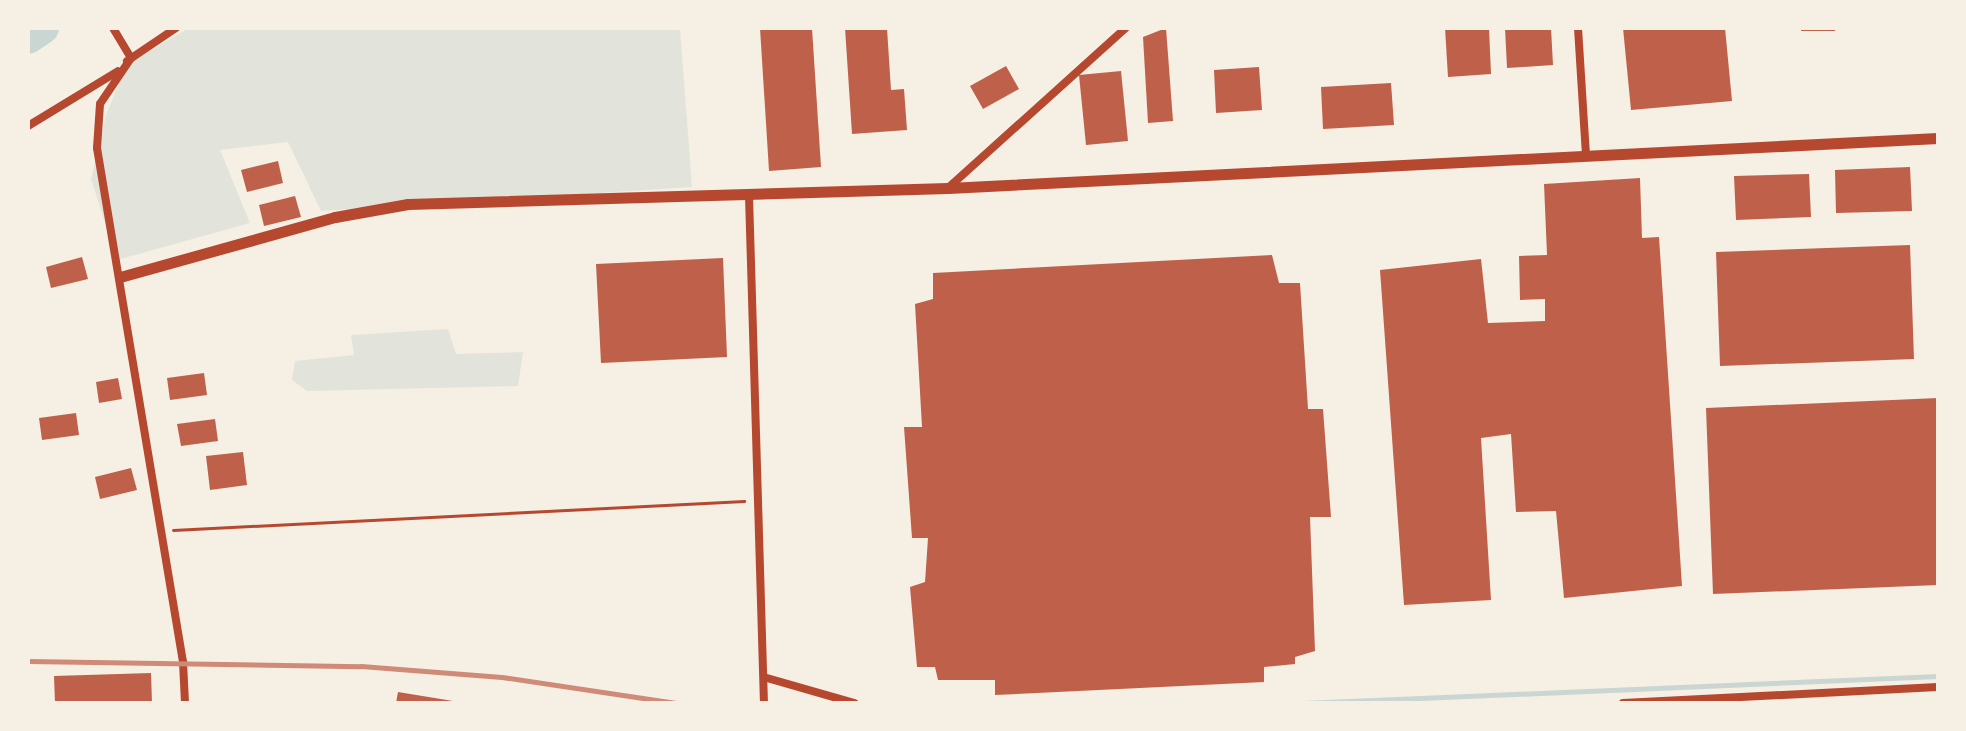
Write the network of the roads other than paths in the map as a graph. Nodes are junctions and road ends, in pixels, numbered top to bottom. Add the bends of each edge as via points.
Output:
1 (113, 28) edge
2 (176, 28) edge
3 (1126, 28) edge
4 (1578, 28) edge
5 (131, 58) junction
6 (28, 126) edge
7 (1938, 138) edge
8 (1586, 155) junction
9 (948, 188) junction
10 (749, 196) junction
11 (120, 277) junction
12 (767, 678) junction
13 (1938, 687) edge
14 (185, 703) edge
15 (764, 703) edge
16 (854, 703) edge
17 (1623, 703) edge

1 - 5 street
2 - 5 street
3 - 9 street
4 - 8 street
5 - 6 street
5 - 11 street via 100,104 97,148
7 - 8 street
8 - 9 street
9 - 10 street
10 - 11 street via 408,204 335,217
10 - 12 street
11 - 14 street
12 - 15 street
12 - 16 street
13 - 17 street

